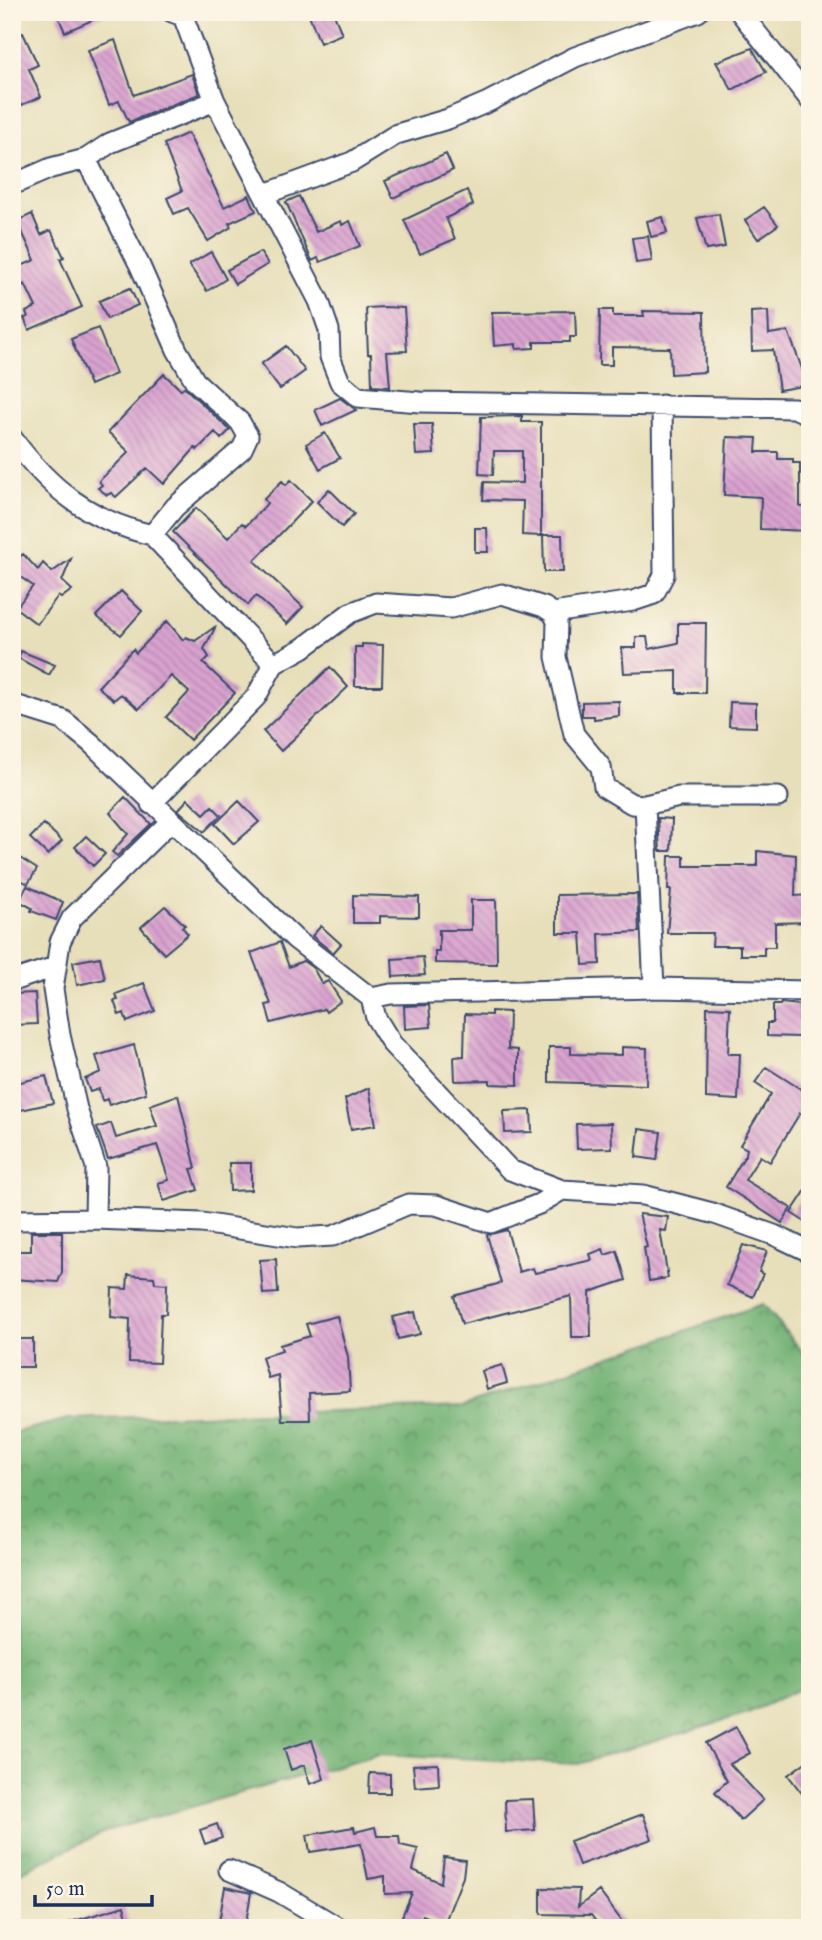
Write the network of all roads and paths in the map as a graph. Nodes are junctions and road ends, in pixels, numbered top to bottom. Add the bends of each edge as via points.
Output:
1 (698, 12) edge
2 (740, 12) edge
3 (182, 14) edge
4 (810, 100) edge
5 (215, 101) junction
6 (86, 159) junction
7 (12, 185) edge
8 (265, 194) junction
9 (662, 405) junction
10 (810, 415) edge
11 (12, 438) edge
12 (152, 535) junction
13 (553, 613) junction
14 (274, 664) junction
15 (12, 704) edge
16 (778, 797) dead end
17 (151, 804) junction
18 (645, 805) junction
19 (171, 821) junction
20 (55, 967) junction
21 (12, 981) edge
22 (654, 988) junction
23 (810, 991) edge
24 (371, 998) junction
25 (562, 1190) junction
26 (95, 1219) junction
27 (12, 1220) edge
28 (810, 1252) edge
29 (229, 1870) dead end
30 (339, 1928) edge

1 - 8 street via 575,57 488,102 397,134 352,162
2 - 4 street
3 - 5 street
5 - 6 street via 110,143
5 - 8 street
6 - 7 street
6 - 12 street via 195,381 240,422 248,436 242,449 176,507
8 - 9 street via 319,301 340,382 358,397
9 - 10 street via 794,408
9 - 13 street via 664,575 654,594
11 - 12 street via 71,502 119,527
12 - 14 street
13 - 14 street via 502,594 451,608 376,603 350,613
13 - 18 street via 556,657 574,734 601,767 604,787 632,804
14 - 17 street via 256,697
15 - 17 street via 63,720
16 - 18 street via 679,797
17 - 19 street
18 - 22 street
19 - 20 street via 72,918
19 - 24 street via 295,939
20 - 21 street
20 - 26 street via 53,989 60,1035 96,1167
22 - 23 street
22 - 24 street
24 - 25 street via 376,1018 393,1044 510,1170
25 - 26 street via 491,1223 436,1205 409,1204 333,1236 297,1238 202,1223
25 - 28 street via 643,1195 712,1213
26 - 27 street
29 - 30 street via 279,1892

